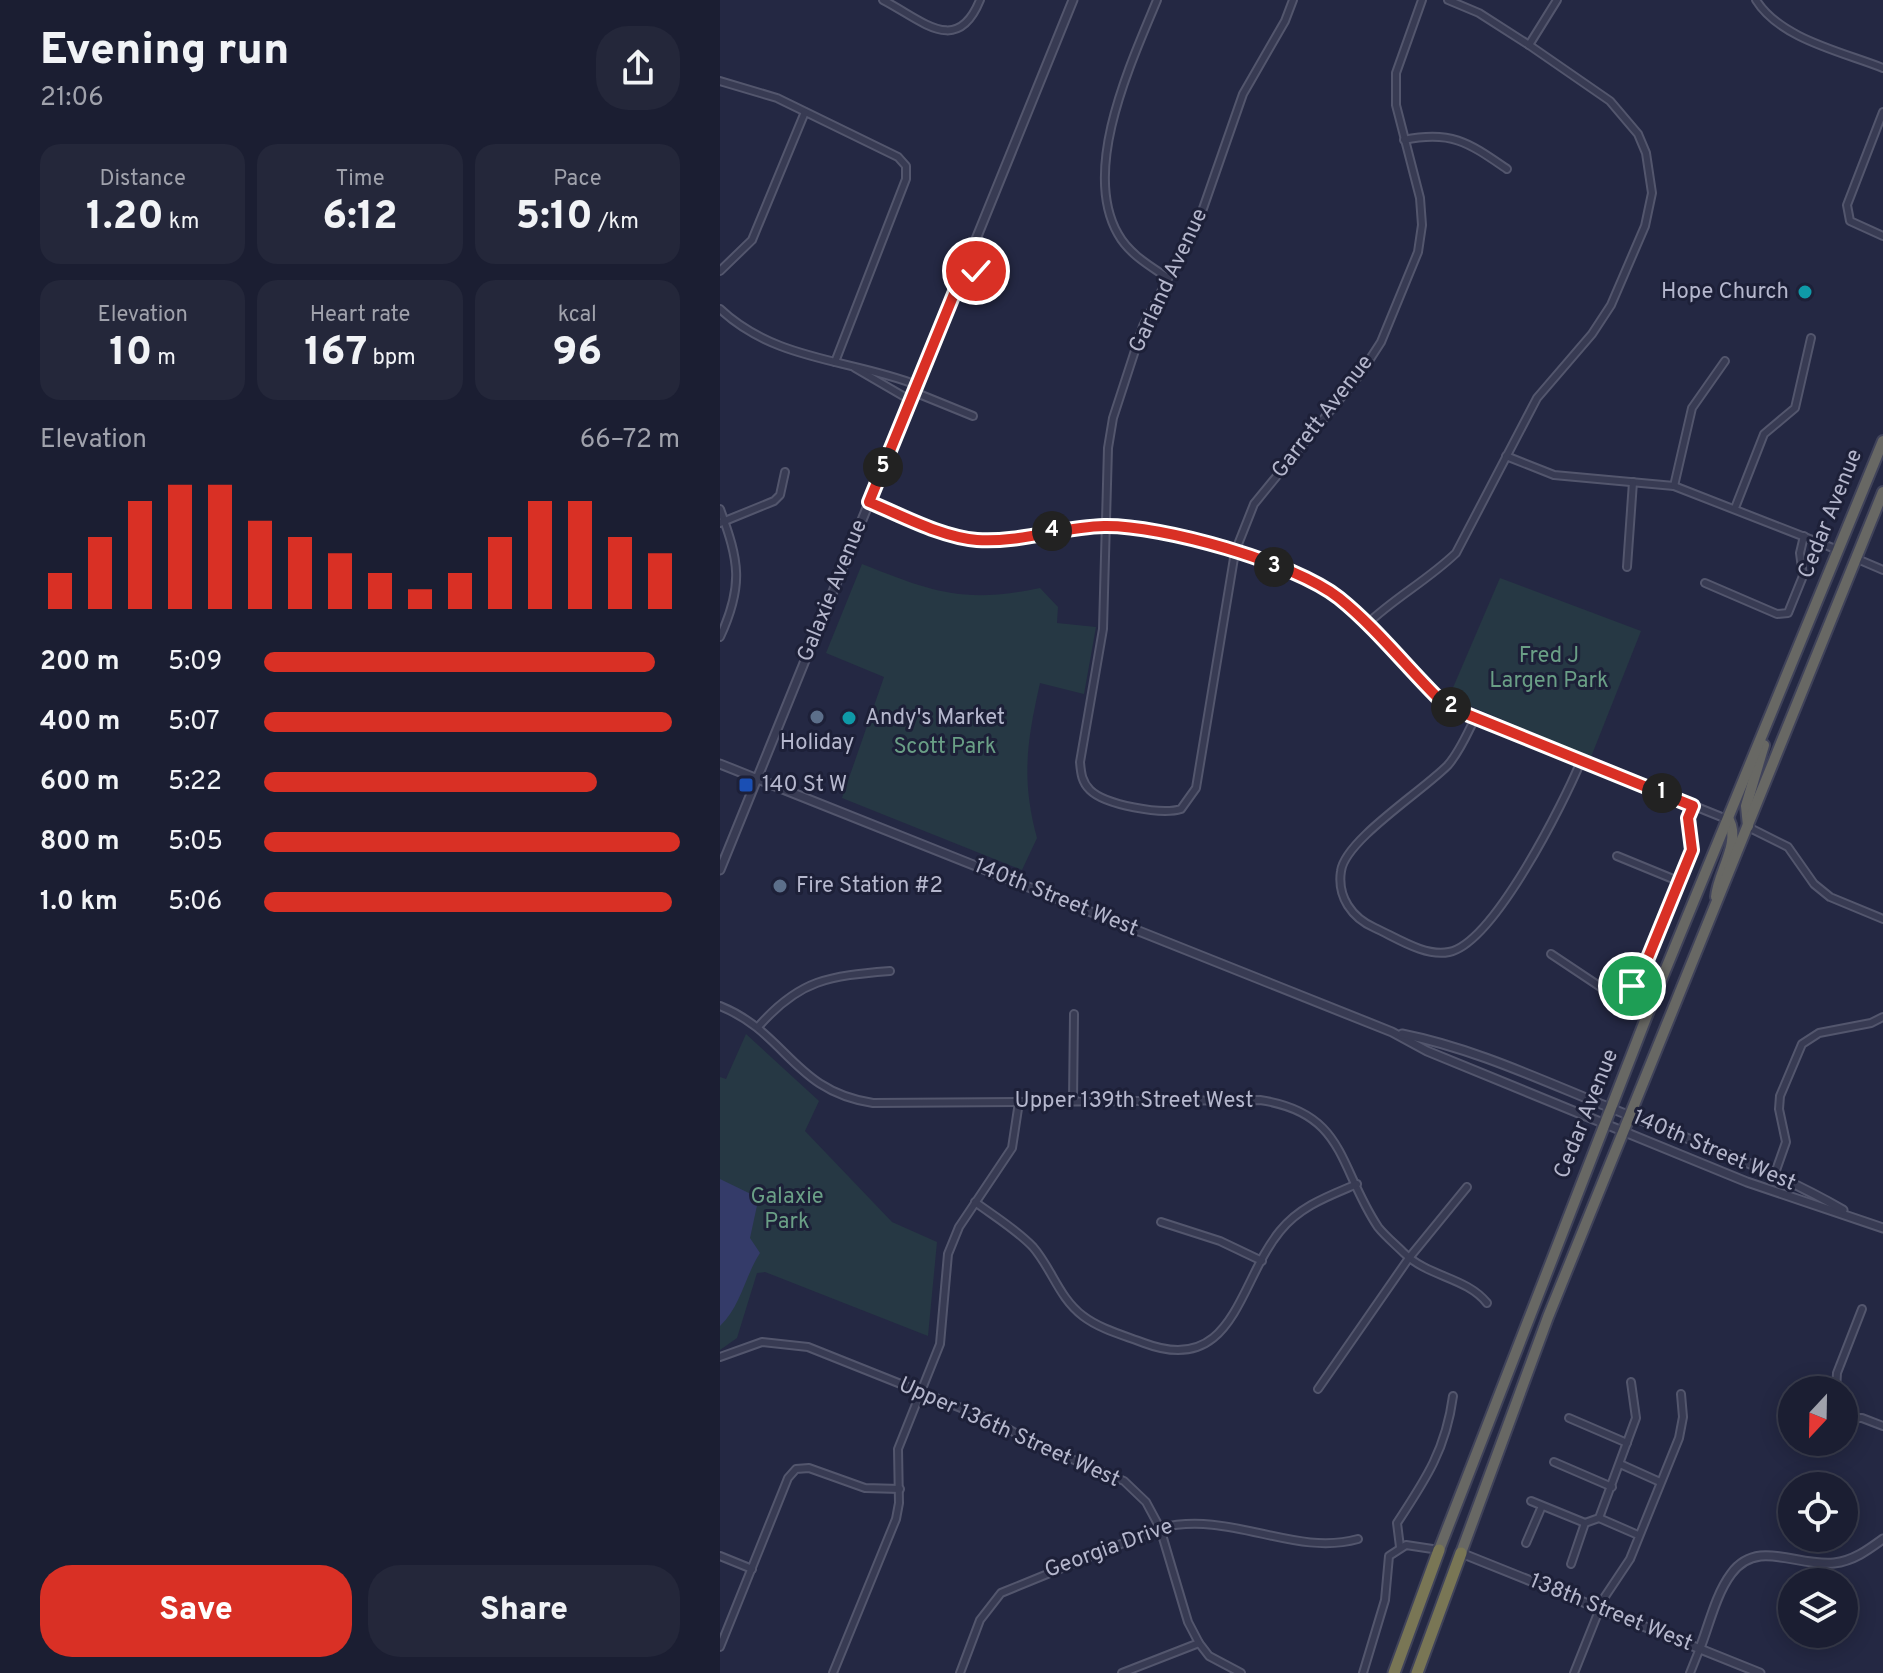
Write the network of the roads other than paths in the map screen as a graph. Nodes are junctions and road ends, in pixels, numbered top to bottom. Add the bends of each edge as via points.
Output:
1 (883, 0) edge
2 (980, 0) edge
3 (1073, 0) edge
4 (1157, 0) edge
5 (1293, 0) edge
6 (1422, 0) edge
7 (1448, 0) edge
8 (1557, 0) edge
9 (1756, 0) edge
10 (1529, 45) junction
11 (1883, 68) edge
12 (720, 81) edge
13 (805, 112) junction
14 (1883, 112) edge
15 (1404, 140) junction
16 (1507, 169) dead end
17 (1883, 236) edge
18 (965, 267) junction
19 (720, 271) edge
20 (994, 278) dead end
21 (1168, 278) junction
22 (720, 309) edge
23 (1811, 338) dead end
24 (1725, 361) dead end
25 (835, 362) junction
26 (852, 367) junction
27 (914, 392) junction
28 (973, 416) dead end
29 (1883, 441) edge
30 (1506, 456) junction
31 (785, 472) dead end
32 (1633, 482) junction
33 (1674, 486) junction
34 (1883, 492) edge
35 (869, 502) junction
36 (1735, 508) junction
37 (720, 509) edge
38 (722, 522) edge
39 (1107, 526) junction
40 (1804, 536) junction
41 (1838, 550) junction
42 (1235, 552) junction
43 (1855, 558) junction
44 (1627, 567) dead end
45 (1883, 570) edge
46 (1705, 583) dead end
47 (1366, 625) junction
48 (720, 637) edge
49 (1475, 718) junction
50 (1769, 720) junction
51 (1581, 761) junction
52 (720, 764) edge
53 (757, 779) junction
54 (1693, 806) junction
55 (1157, 811) joint
56 (1729, 820) junction
57 (1748, 827) junction
58 (1617, 856) dead end
59 (720, 870) edge
60 (1678, 881) junction
61 (1716, 907) junction
62 (1883, 919) edge
63 (1551, 954) dead end
64 (890, 971) dead end
65 (720, 1006) edge
66 (1074, 1014) dead end
67 (1883, 1017) edge
68 (758, 1027) junction
69 (1392, 1032) junction
70 (1073, 1101) junction
71 (1019, 1102) junction
72 (1610, 1108) junction
73 (1630, 1116) junction
74 (1604, 1124) junction
75 (1624, 1132) junction
76 (1774, 1176) junction
77 (1357, 1184) junction
78 (1467, 1187) dead end
79 (975, 1202) junction
80 (1853, 1216) junction
81 (1161, 1222) dead end
82 (1883, 1228) edge
83 (1409, 1258) junction
84 (1262, 1261) junction
85 (1487, 1303) dead end
86 (1862, 1309) dead end
87 (720, 1357) edge
88 (1837, 1376) edge
89 (1631, 1382) dead end
90 (1318, 1389) dead end
91 (920, 1392) junction
92 (1681, 1394) dead end
93 (1453, 1396) dead end
94 (1569, 1418) dead end
95 (1858, 1418) edge
96 (1883, 1426) edge
97 (1627, 1443) junction
98 (1554, 1462) dead end
99 (1620, 1464) junction
100 (1660, 1482) junction
101 (1612, 1487) junction
102 (900, 1489) junction
103 (1531, 1501) dead end
104 (1542, 1506) junction
105 (1599, 1518) junction
106 (1585, 1523) junction
107 (1160, 1528) junction
108 (1638, 1535) junction
109 (1358, 1539) dead end
110 (1883, 1539) edge
111 (1526, 1543) dead end
112 (1403, 1546) junction
113 (1439, 1550) junction
114 (1461, 1553) junction
115 (720, 1556) edge
116 (1571, 1564) dead end
117 (752, 1569) junction
118 (1601, 1608) junction
119 (1199, 1643) junction
120 (720, 1647) edge
121 (1700, 1648) junction
122 (833, 1673) edge
123 (960, 1673) edge
124 (1122, 1673) edge
125 (1241, 1673) edge
126 (1363, 1673) edge
127 (1394, 1673) edge
128 (1417, 1673) edge
129 (1574, 1673) edge
130 (1690, 1673) edge
131 (1760, 1673) edge

1 - 2 street via 949,32 967,26
3 - 18 street, Galaxie Avenue
4 - 21 street via 1128,72 1103,180 1106,208 1119,236
5 - 21 street, Garland Avenue via 1243,94 1199,220
6 - 15 street, Garrett Avenue via 1396,73
7 - 10 street
8 - 10 street
9 - 11 street via 1786,29
10 - 30 street via 1627,118 1646,153 1652,193 1645,226 1611,305 1537,398
12 - 13 street
13 - 19 street via 752,240
13 - 25 street via 898,157 907,172
14 - 17 street via 1847,205 1847,215 1856,224
15 - 16 street via 1430,134 1454,137
15 - 42 street, Garrett Avenue via 1422,225 1396,311 1361,373 1254,504
18 - 20 street
18 - 27 street, Galaxie Avenue
21 - 39 street, Garland Avenue via 1143,326 1113,418
22 - 25 street via 774,345
23 - 36 street via 1795,408 1764,434
24 - 33 street via 1692,408
25 - 26 street
26 - 27 street
26 - 27 street via 879,370
27 - 28 street
27 - 35 street, Galaxie Avenue
29 - 41 highway, Cedar Avenue
30 - 32 street via 1554,475
30 - 47 street via 1456,553
31 - 38 street via 774,501
32 - 33 street
32 - 44 street
33 - 36 street
34 - 43 highway, Cedar Avenue
35 - 39 street via 980,540
35 - 53 street, Galaxie Avenue
36 - 40 street
37 - 38 street
38 - 48 street via 735,550 738,577
39 - 42 street via 1150,530
39 - 55 street, Garland Avenue via 1103,629 1081,778 1098,797
40 - 41 street
40 - 46 street via 1803,576 1788,613 1777,614
41 - 50 highway, Cedar Avenue
42 - 47 street via 1320,585
42 - 55 street, Garrett Avenue via 1196,788 1181,809
43 - 45 street
43 - 57 highway, Cedar Avenue
47 - 49 street via 1437,697
49 - 51 street
49 - 51 street via 1448,765 1345,857 1340,871 1342,896 1355,917 1425,950 1453,951 1475,937 1545,840
50 - 56 highway, Cedar Avenue
50 - 57 highway via 1746,806
51 - 54 street
52 - 53 street, 140th Street West
53 - 59 street, Galaxie Avenue
53 - 69 street, 140th Street West
54 - 56 street
54 - 60 street via 1688,818 1692,850
56 - 61 highway via 1733,840 1717,883
56 - 72 highway, Cedar Avenue
57 - 61 highway, Cedar Avenue
57 - 62 street via 1788,847 1830,897
58 - 60 street
60 - 63 street via 1643,970 1622,993 1611,994
61 - 73 highway, Cedar Avenue
64 - 68 street via 811,982 782,1000
65 - 68 street, Upper 139th Street West
66 - 70 street
67 - 76 street via 1819,1033 1802,1044 1780,1096 1786,1142
68 - 71 street, Upper 139th Street West via 812,1081 846,1099
69 - 72 street, 140th Street West via 1468,1051
69 - 74 street, 140th Street West
70 - 71 street, Upper 139th Street West
70 - 77 street, Upper 139th Street West via 1285,1104 1329,1132
71 - 79 street via 1012,1148
72 - 73 street, 140th Street West
72 - 74 highway, Cedar Avenue
73 - 75 highway, Cedar Avenue
73 - 76 street, 140th Street West
74 - 75 street, 140th Street West
74 - 113 highway, Cedar Avenue
75 - 80 street, 140th Street West via 1747,1182
75 - 114 highway, Cedar Avenue via 1544,1325
76 - 80 street, 140th Street West
77 - 83 street, Upper 139th Street West via 1378,1227
77 - 84 street via 1294,1215
78 - 83 street
79 - 84 street via 1031,1245 1081,1315 1164,1351 1192,1350 1218,1335
79 - 91 street via 948,1254 944,1323
80 - 82 street, 140th Street West
81 - 84 street
83 - 85 street, Upper 139th Street West via 1476,1290
83 - 90 street
86 - 88 street
87 - 91 street, Upper 136th Street West via 751,1344 783,1342
89 - 97 street via 1636,1418
91 - 102 street via 898,1449
91 - 107 street, Upper 136th Street West via 1124,1481 1146,1502
92 - 100 street via 1681,1431
93 - 112 street via 1449,1429 1430,1473 1397,1523
94 - 97 street
95 - 96 street
97 - 99 street
98 - 101 street
99 - 100 street
99 - 101 street
100 - 108 street
101 - 105 street
102 - 117 street via 865,1488 809,1468 796,1469
102 - 122 street via 896,1519
103 - 104 street
104 - 106 street
104 - 111 street
105 - 106 street
105 - 108 street
106 - 116 street
107 - 109 street, Georgia Drive via 1209,1522 1334,1545
107 - 119 street, Upper 136th Street West
107 - 123 street, Georgia Drive via 1001,1593 980,1620
108 - 118 street via 1627,1566
110 - 121 street via 1838,1563 1764,1554 1741,1562 1729,1577
112 - 113 street
112 - 126 street via 1389,1556 1385,1600
113 - 127 highway, Cedar Avenue
114 - 118 street, 138th Street West
114 - 128 highway, Cedar Avenue
115 - 117 street
117 - 120 street
118 - 121 street, 138th Street West
118 - 129 street
119 - 124 street
119 - 125 street, Upper 136th Street West via 1209,1656
121 - 130 street
121 - 131 street, 138th Street West

